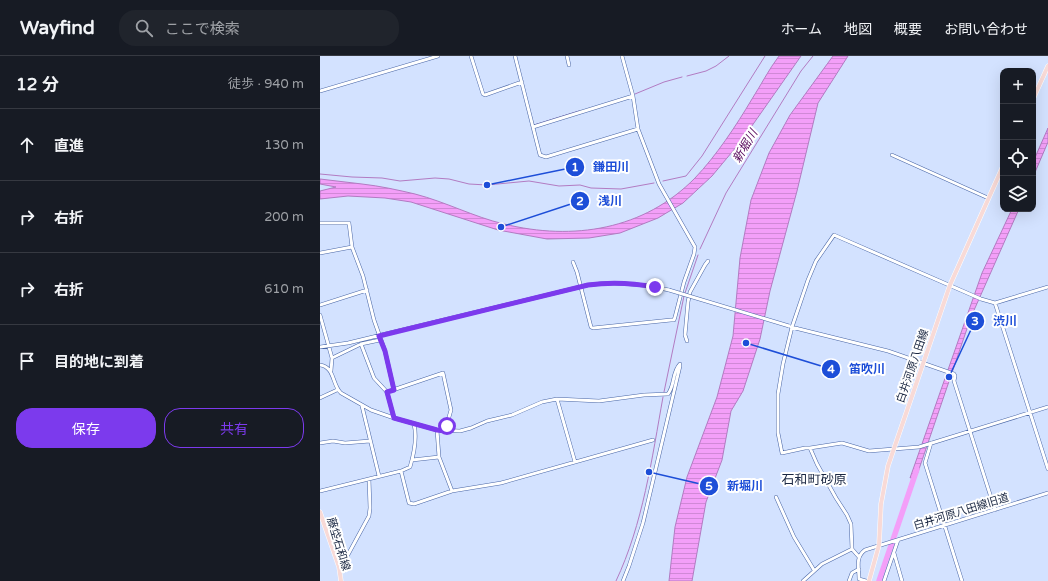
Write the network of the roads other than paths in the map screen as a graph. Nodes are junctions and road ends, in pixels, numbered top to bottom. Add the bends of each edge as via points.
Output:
1 (438, 56) edge
2 (471, 56) edge
3 (515, 56) edge
4 (567, 56) edge
5 (622, 56) edge
6 (569, 65) dead end
7 (1048, 66) edge
8 (522, 82) junction
9 (320, 91) edge
10 (1036, 92) edge
11 (633, 96) junction
12 (533, 127) junction
13 (638, 129) junction
14 (892, 155) dead end
15 (1000, 172) edge
16 (988, 198) junction
17 (320, 223) edge
18 (352, 247) junction
19 (320, 253) edge
20 (708, 261) dead end
21 (574, 262) dead end
22 (950, 285) junction
23 (580, 286) junction
24 (1048, 288) edge
25 (367, 290) junction
26 (995, 304) junction
27 (320, 305) edge
28 (320, 315) edge
29 (791, 327) junction
30 (379, 336) junction
31 (380, 340) junction
32 (687, 341) dead end
33 (361, 344) junction
34 (320, 347) edge
35 (329, 347) junction
36 (332, 358) junction
37 (923, 363) junction
38 (320, 365) edge
39 (331, 371) junction
40 (337, 390) junction
41 (394, 390) junction
42 (387, 392) junction
43 (320, 398) edge
44 (557, 399) junction
45 (362, 406) junction
46 (1048, 407) edge
47 (1030, 412) junction
48 (394, 418) junction
49 (414, 424) junction
50 (437, 430) junction
51 (445, 431) junction
52 (970, 431) junction
53 (653, 440) dead end
54 (370, 441) junction
55 (320, 444) edge
56 (930, 444) junction
57 (810, 448) junction
58 (894, 449) junction
59 (439, 457) junction
60 (412, 460) junction
61 (575, 462) junction
62 (1048, 469) edge
63 (401, 471) junction
64 (379, 476) junction
65 (369, 479) junction
66 (320, 491) edge
67 (452, 491) junction
68 (1048, 493) edge
69 (776, 497) dead end
70 (995, 510) junction
71 (320, 512) edge
72 (321, 521) edge
73 (945, 526) junction
74 (897, 540) junction
75 (879, 545) junction
76 (852, 548) junction
77 (894, 553) junction
78 (859, 557) junction
79 (339, 566) junction
80 (859, 569) junction
81 (814, 570) junction
82 (341, 581) edge
83 (622, 581) edge
84 (803, 581) edge
85 (849, 581) edge
86 (866, 581) edge
87 (869, 581) edge
88 (884, 581) edge
89 (902, 581) edge
90 (962, 581) edge

1 - 9 street
2 - 8 street via 483,94
3 - 8 street
4 - 6 street
5 - 11 street
7 - 10 main road
8 - 12 street
11 - 12 street
11 - 13 street
12 - 13 street via 538,152 544,157
13 - 23 street via 657,178 695,250 674,320 593,328
14 - 16 street
15 - 16 main road, 白井河原八田線
16 - 22 main road, 白井河原八田線
17 - 18 street via 349,223
18 - 19 street
18 - 25 street
20 - 32 street via 690,292 684,335
21 - 23 street
22 - 26 street
22 - 29 street via 834,235 814,265
22 - 37 main road, 白井河原八田線
23 - 29 street, bridge via 630,284 669,290
23 - 30 street
24 - 26 street
25 - 27 street
25 - 30 street
26 - 47 street
28 - 35 street
29 - 37 street via 872,346
29 - 57 street via 778,394 778,433 782,453
30 - 31 street
30 - 35 street
31 - 33 street
31 - 41 street
33 - 36 street
33 - 42 street via 374,378
34 - 35 street
35 - 36 street
36 - 39 street
37 - 52 street via 954,374
37 - 58 main road, 白井河原八田線
38 - 39 street
39 - 40 street
40 - 43 street
40 - 45 street
41 - 42 street
41 - 51 street via 443,373 451,410
42 - 48 street
44 - 51 street via 471,428
44 - 61 street
44 - 83 street via 599,401 668,394 676,368 680,365 643,523 630,566
45 - 48 street
45 - 54 street
46 - 47 street
47 - 52 street
47 - 62 street
48 - 49 street
49 - 50 street
49 - 60 street
50 - 51 street
50 - 59 street
52 - 56 street
52 - 70 street
53 - 61 street
54 - 55 street via 334,441
54 - 64 street
56 - 58 street
56 - 73 street via 925,462
57 - 58 street via 842,444 869,451
57 - 76 street via 848,515
58 - 75 main road, 白井河原八田線 via 883,488
59 - 60 street
59 - 67 street
60 - 63 street via 410,467
61 - 67 street via 501,482
63 - 64 street
63 - 67 street via 409,503 414,504
64 - 65 street
65 - 66 street
65 - 79 street via 369,516 344,562
68 - 70 street, 白井河原八田線旧道
69 - 81 street via 794,537
70 - 73 street, 白井河原八田線旧道
71 - 72 main road, 藤垈石和線
72 - 79 main road, 藤垈石和線
73 - 74 street, 白井河原八田線旧道
73 - 90 street
74 - 75 street, 白井河原八田線旧道
74 - 77 street
75 - 78 street, 白井河原八田線旧道 via 860,553
75 - 87 main road, 白井河原八田線
76 - 78 street
76 - 81 street
77 - 88 street
77 - 89 street
78 - 80 street
79 - 82 main road, 藤垈石和線
80 - 85 street via 852,572
80 - 86 street via 859,578
81 - 84 street

